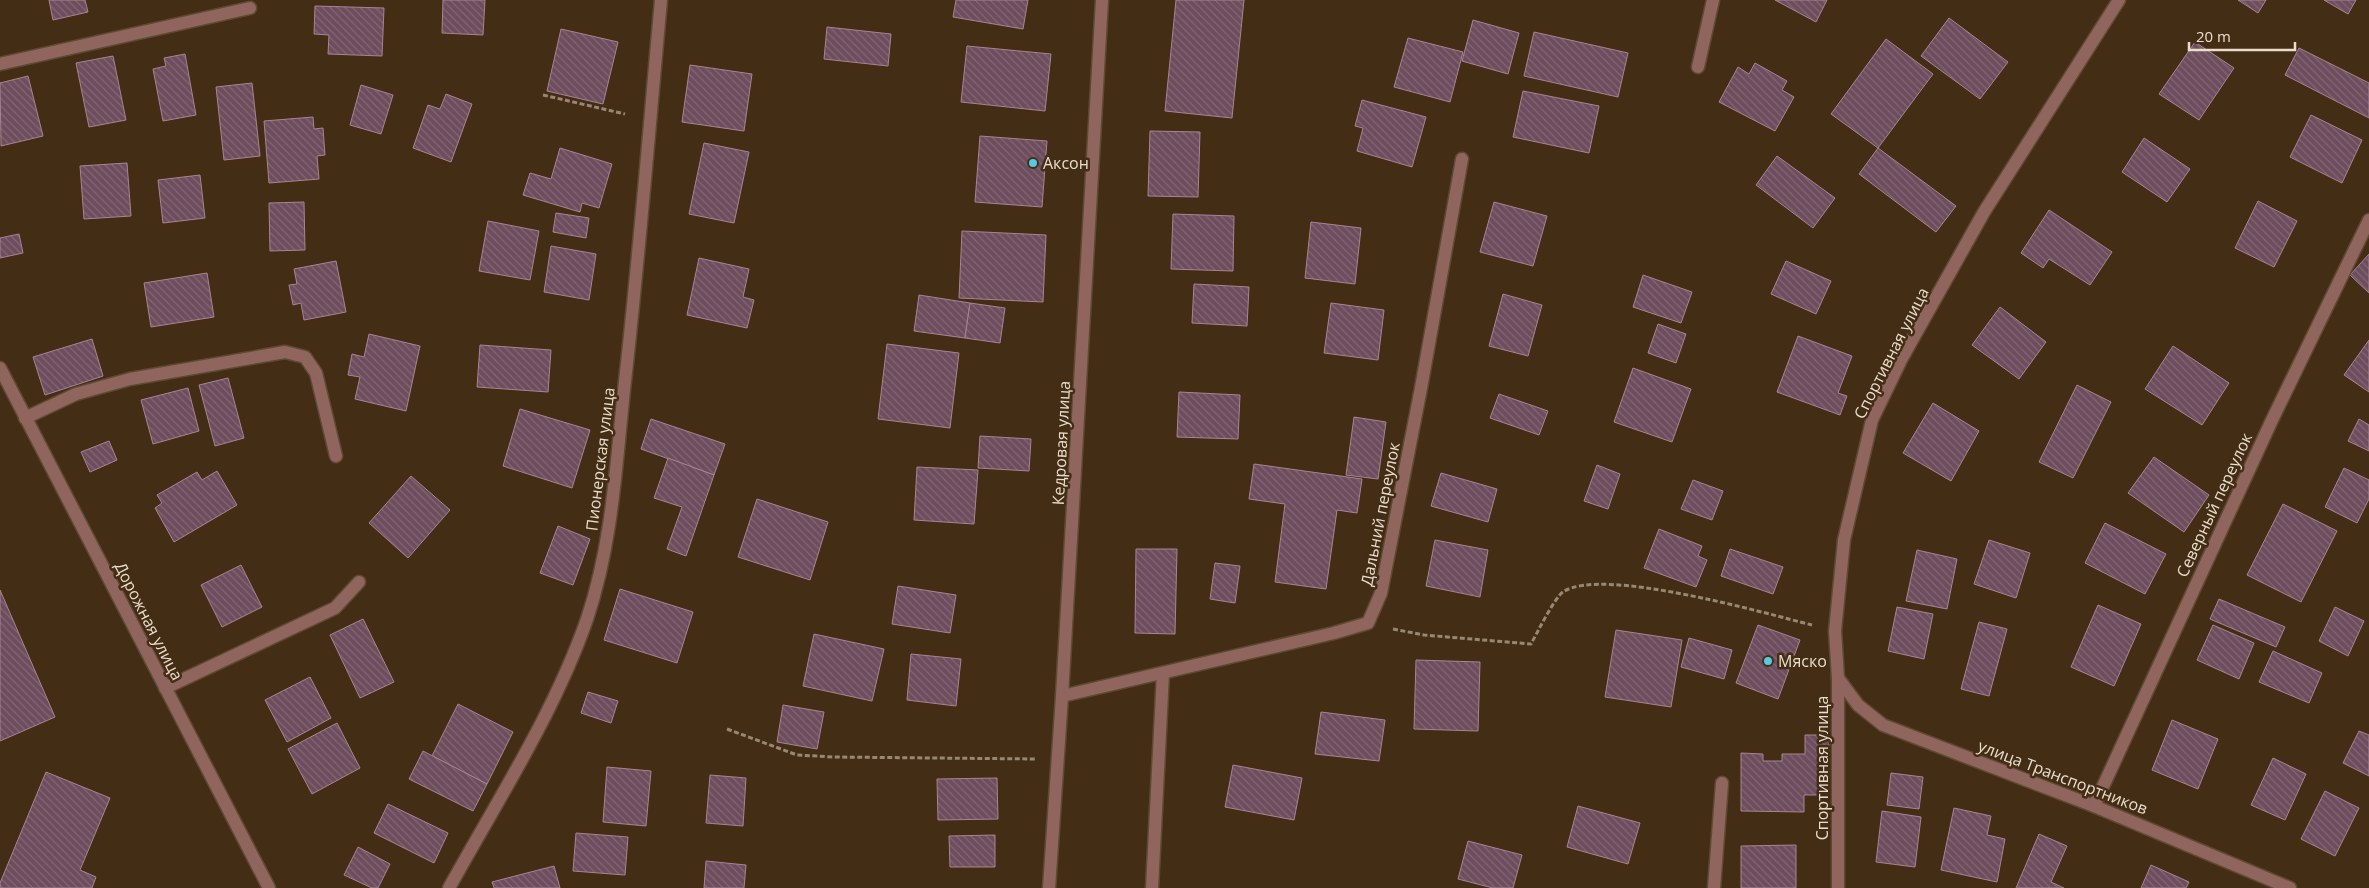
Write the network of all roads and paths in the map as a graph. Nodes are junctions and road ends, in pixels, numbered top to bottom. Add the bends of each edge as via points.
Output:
1 (661, 0) edge
2 (1102, 0) edge
3 (1713, 0) edge
4 (2120, 0) edge
5 (250, 8) dead end
6 (0, 64) edge
7 (1698, 67) dead end
8 (543, 95) dead end
9 (650, 120) junction
10 (1462, 158) dead end
11 (2369, 220) edge
12 (0, 368) edge
13 (25, 418) junction
14 (336, 456) dead end
15 (359, 582) dead end
16 (1368, 623) junction
17 (1835, 631) junction
18 (1163, 673) junction
19 (1838, 678) junction
20 (165, 688) junction
21 (1062, 696) junction
22 (727, 729) dead end
23 (1058, 759) junction
24 (1722, 783) dead end
25 (2094, 806) junction
26 (2263, 882) edge
27 (269, 888) edge
28 (449, 888) edge
29 (1049, 888) edge
30 (1152, 888) edge
31 (1714, 888) edge
32 (1838, 888) edge
33 (2290, 888) edge

1 - 9 street, Пионерская улица
2 - 21 street, Кедровая улица
3 - 7 street
4 - 17 street, Спортивная улица via 1984,212 1902,358 1872,420 1844,540
5 - 6 street
8 - 9 path
9 - 28 street, Пионерская улица via 608,535 587,617 569,666 535,734
10 - 16 street, Дальний переулок via 1381,593
11 - 25 street, Северный переулок via 2272,420
12 - 13 street, Дорожная улица
13 - 14 street via 76,394 130,379 284,352 305,358 316,373
13 - 20 street, Дорожная улица
15 - 20 street via 335,608
16 - 17 path via 1424,636 1531,644 1560,593 1574,585 1611,584 1690,595
16 - 18 street
17 - 19 street, Спортивная улица
18 - 21 street
18 - 30 street
19 - 25 street, улица Транспортников via 1858,705 1884,725
19 - 32 street, Спортивная улица
20 - 27 street, Дорожная улица
21 - 23 street, Кедровая улица
22 - 23 path via 797,755
23 - 29 street, Кедровая улица
24 - 31 street
25 - 26 street, улица Транспортников
26 - 33 street, улица Транспортников

